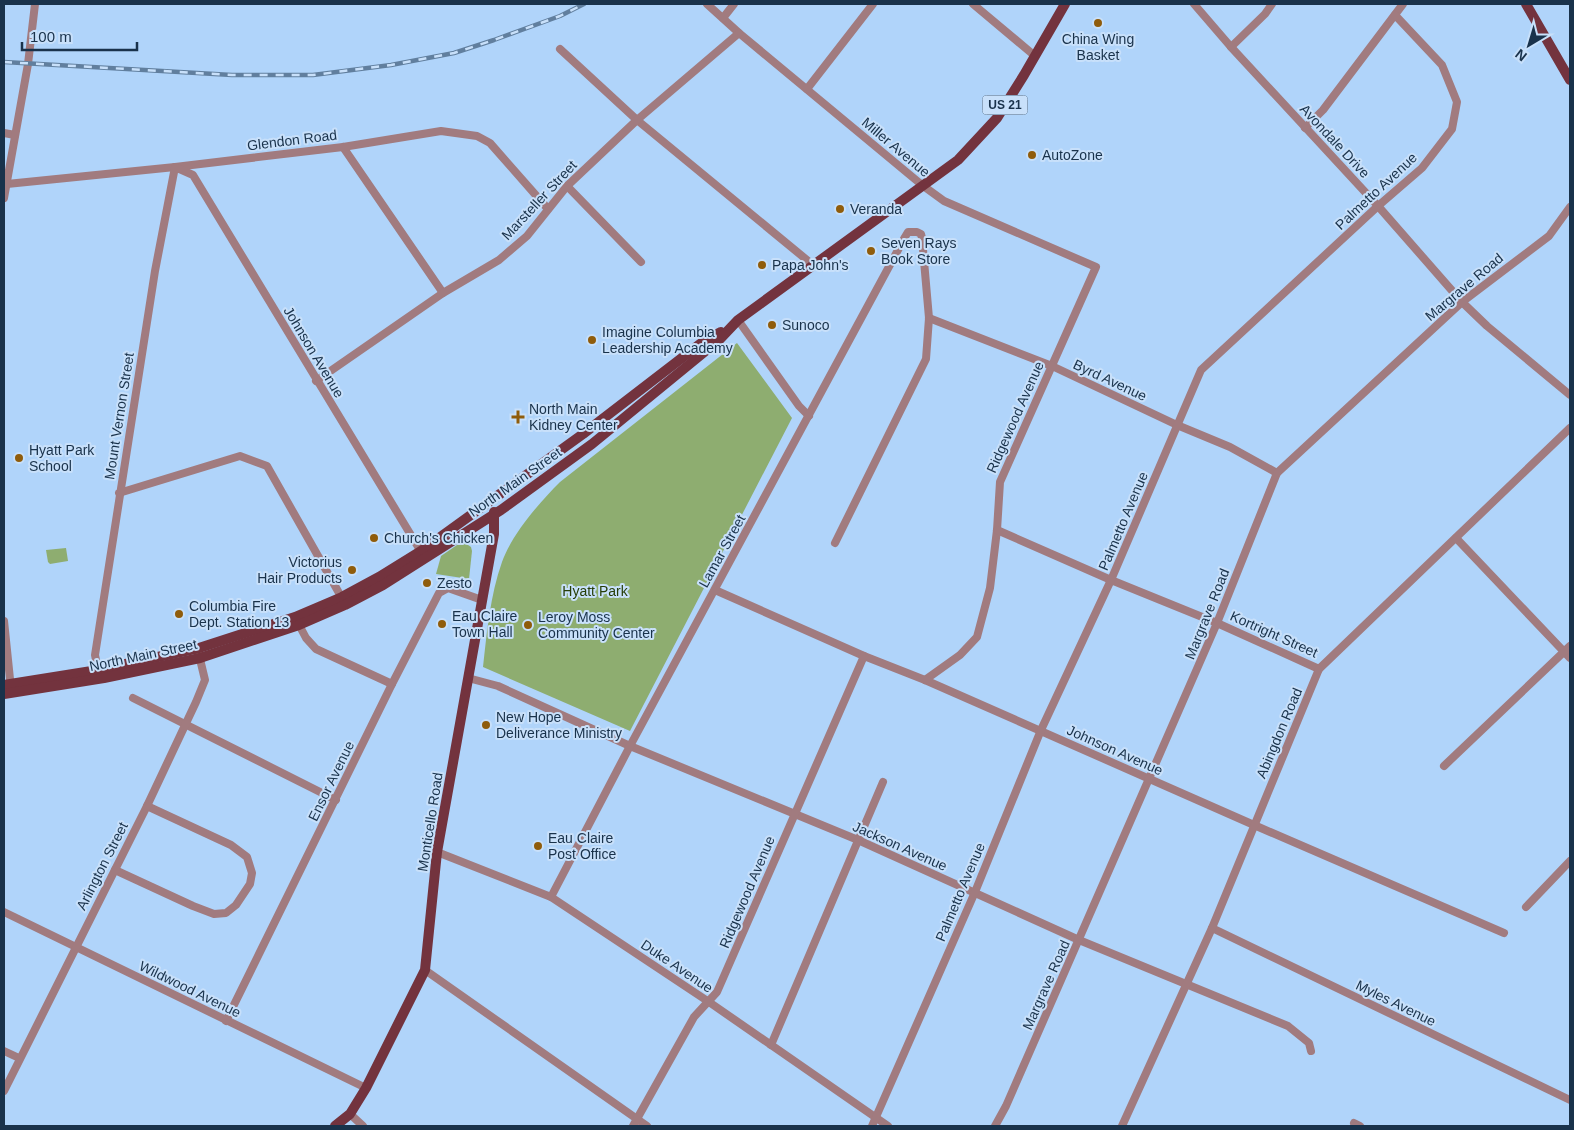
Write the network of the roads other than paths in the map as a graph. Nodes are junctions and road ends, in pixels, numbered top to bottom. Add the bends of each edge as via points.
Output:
1 (35, 4) edge
2 (708, 4) edge
3 (734, 4) edge
4 (873, 4) edge
5 (974, 4) edge
6 (1065, 4) edge
7 (1194, 4) edge
8 (1272, 4) edge
9 (1403, 4) edge
10 (1526, 4) edge
11 (1395, 15) junction
12 (723, 18) junction
13 (739, 33) junction
14 (1231, 47) junction
15 (560, 49) dead end
16 (1034, 56) junction
17 (1570, 80) edge
18 (807, 88) junction
19 (637, 120) junction
20 (1305, 128) junction
21 (4, 133) edge
22 (15, 135) junction
23 (343, 147) junction
24 (175, 167) junction
25 (7, 184) junction
26 (922, 185) junction
27 (567, 186) junction
28 (4, 198) edge
29 (1378, 206) junction
30 (1570, 206) edge
31 (548, 209) junction
32 (641, 262) dead end
33 (814, 265) junction
34 (1096, 267) joint
35 (443, 293) junction
36 (1462, 302) junction
37 (929, 318) junction
38 (738, 320) junction
39 (729, 328) junction
40 (1052, 366) junction
41 (316, 381) junction
42 (1570, 395) edge
43 (810, 416) junction
44 (1178, 425) junction
45 (1570, 428) edge
46 (1277, 473) junction
47 (119, 493) junction
48 (490, 501) junction
49 (494, 515) junction
50 (997, 530) junction
51 (1456, 538) junction
52 (835, 543) dead end
53 (423, 555) junction
54 (1111, 580) junction
55 (715, 590) junction
56 (482, 600) junction
57 (344, 601) junction
58 (297, 621) junction
59 (4, 622) edge
60 (1217, 623) junction
61 (1567, 649) edge
62 (199, 653) junction
63 (864, 656) junction
64 (1570, 658) edge
65 (1319, 669) junction
66 (101, 674) junction
67 (468, 678) junction
68 (925, 680) junction
69 (392, 684) junction
70 (7, 689) edge
71 (133, 698) dead end
72 (185, 725) junction
73 (1040, 730) junction
74 (630, 746) junction
75 (1444, 766) dead end
76 (1150, 780) junction
77 (883, 782) dead end
78 (336, 800) junction
79 (147, 806) junction
80 (794, 813) junction
81 (1254, 825) junction
82 (858, 840) junction
83 (437, 852) junction
84 (1570, 861) edge
85 (115, 870) junction
86 (975, 892) junction
87 (551, 898) junction
88 (1526, 907) dead end
89 (4, 912) edge
90 (1212, 928) junction
91 (1504, 933) dead end
92 (1079, 940) junction
93 (75, 947) junction
94 (424, 970) junction
95 (1187, 984) junction
96 (708, 1002) junction
97 (226, 1021) junction
98 (771, 1045) junction
99 (4, 1051) edge
100 (1311, 1051) dead end
101 (19, 1058) junction
102 (366, 1088) junction
103 (4, 1091) edge
104 (1570, 1100) edge
105 (350, 1114) junction
106 (876, 1118) junction
107 (635, 1123) edge
108 (336, 1126) edge
109 (363, 1126) edge
110 (647, 1126) edge
111 (872, 1126) edge
112 (888, 1126) edge
113 (995, 1126) edge
114 (1122, 1126) edge

1 - 22 street
2 - 12 street, Miller Avenue
3 - 12 street
4 - 18 street
5 - 16 street
6 - 16 main road, North Main Street / US 21
7 - 14 street, Avondale Drive
8 - 14 street
9 - 11 street
10 - 17 main road
11 - 20 street via 1323,110
11 - 29 street, Palmetto Avenue via 1442,65 1457,102 1452,129 1434,153 1422,168
12 - 13 street, Miller Avenue
13 - 18 street, Miller Avenue
13 - 19 street, Marsteller Street
14 - 20 street, Avondale Drive
15 - 19 street
16 - 26 main road, North Main Street / US 21 via 984,134 958,160
18 - 26 street, Miller Avenue
19 - 27 street, Marsteller Street
19 - 33 street
20 - 29 street, Avondale Drive
21 - 22 street
22 - 25 street
23 - 24 street, Glendon Road
23 - 31 street, Glendon Road via 441,131 477,136 490,143
23 - 35 street
24 - 25 street, Glendon Road
24 - 41 street, Johnson Avenue via 193,175
24 - 47 street, Mount Vernon Street
25 - 28 street
26 - 33 main road, North Main Street / US 21
26 - 34 street, Miller Avenue via 944,201
27 - 31 street, Marsteller Street
27 - 32 street
29 - 36 street, Avondale Drive
29 - 44 street, Palmetto Avenue via 1201,370
30 - 36 street, Margrave Road via 1549,236
31 - 35 street, Marsteller Street via 527,236 499,260
33 - 38 main road, North Main Street / US 21
34 - 40 street, Ridgewood Avenue
35 - 41 street, Marsteller Street
36 - 42 street, Avondale Drive
36 - 46 street, Margrave Road
37 - 40 street, Byrd Avenue
37 - 43 street, Lamar Street via 922,238 917,232 908,232
37 - 52 street via 926,359
38 - 39 main road, North Main Street / US 21
38 - 43 street via 799,406
39 - 48 main road, North Main Street / US 21 via 704,341
39 - 49 main road, North Main Street / US 21 via 719,340 592,444
40 - 44 street, Byrd Avenue
40 - 50 street, Ridgewood Avenue via 1000,482
41 - 53 street, Johnson Avenue
43 - 55 street, Lamar Street
44 - 46 street, Byrd Avenue via 1230,446
44 - 54 street, Palmetto Avenue
45 - 51 street, Abingdon Road
46 - 60 street, Margrave Road
47 - 57 street via 240,456 267,466
47 - 66 street, Mount Vernon Street via 95,655
48 - 49 main road, Monticello Road
48 - 53 main road, North Main Street / US 21
49 - 53 main road, North Main Street / US 21
49 - 56 main road, Monticello Road via 494,534
50 - 54 street, Kortright Street
50 - 68 street, Ridgewood Avenue via 990,588 977,637 960,655
51 - 61 street
51 - 65 street, Abingdon Road
53 - 57 main road, North Main Street / US 21 via 383,585
54 - 60 street, Kortright Street
54 - 73 street, Palmetto Avenue
55 - 63 street, Johnson Avenue
55 - 74 street, Lamar Street
56 - 67 main road, Monticello Road
56 - 69 street, Ensor Avenue via 448,588 439,593
57 - 58 main road, North Main Street / US 21
58 - 62 main road, North Main Street / US 21
58 - 69 street via 316,649
59 - 70 street
60 - 65 street, Kortright Street
60 - 76 street, Margrave Road
61 - 64 street
61 - 75 street
62 - 66 main road, North Main Street / US 21
62 - 72 street, Arlington Street via 205,680
63 - 68 street, Johnson Avenue
63 - 80 street, Ridgewood Avenue
65 - 81 street, Abingdon Road
66 - 70 main road, North Main Street / US 21
67 - 74 street, Jackson Avenue via 498,686
67 - 83 main road, Monticello Road
68 - 73 street, Johnson Avenue
69 - 78 street, Ensor Avenue
71 - 72 street
72 - 78 street
72 - 79 street, Arlington Street
73 - 76 street, Johnson Avenue
73 - 86 street, Palmetto Avenue
74 - 80 street, Jackson Avenue
74 - 87 street, Lamar Street
76 - 81 street, Johnson Avenue
76 - 92 street, Margrave Road
77 - 82 street
78 - 97 street, Ensor Avenue
79 - 85 street, Arlington Street
79 - 85 street via 231,845 247,857 252,873 250,884 236,905 226,913 214,914
80 - 82 street, Jackson Avenue
80 - 96 street, Ridgewood Avenue via 717,992
81 - 90 street, Abingdon Road
81 - 91 street, Johnson Avenue
82 - 86 street, Jackson Avenue
82 - 98 street
83 - 87 street, Duke Avenue
83 - 94 main road, Monticello Road
84 - 88 street
85 - 93 street, Arlington Street
86 - 92 street, Jackson Avenue
86 - 106 street, Palmetto Avenue
87 - 96 street, Duke Avenue
89 - 93 street, Wildwood Avenue
90 - 95 street, Abingdon Road
90 - 104 street, Myles Avenue
92 - 95 street, Jackson Avenue
92 - 113 street, Margrave Road
93 - 97 street, Wildwood Avenue
93 - 101 street, Arlington Street
94 - 102 main road, Monticello Road
94 - 107 street
95 - 100 street, Jackson Avenue via 1288,1026 1309,1042
95 - 114 street, Abingdon Road
96 - 98 street, Duke Avenue
96 - 107 street, Ridgewood Avenue via 694,1017
97 - 102 street, Wildwood Avenue
98 - 106 street, Duke Avenue
99 - 101 street
101 - 103 street, Arlington Street
102 - 105 main road, Monticello Road
105 - 108 main road, Monticello Road
105 - 109 street
106 - 111 street, Palmetto Avenue
106 - 112 street, Duke Avenue
107 - 110 street

